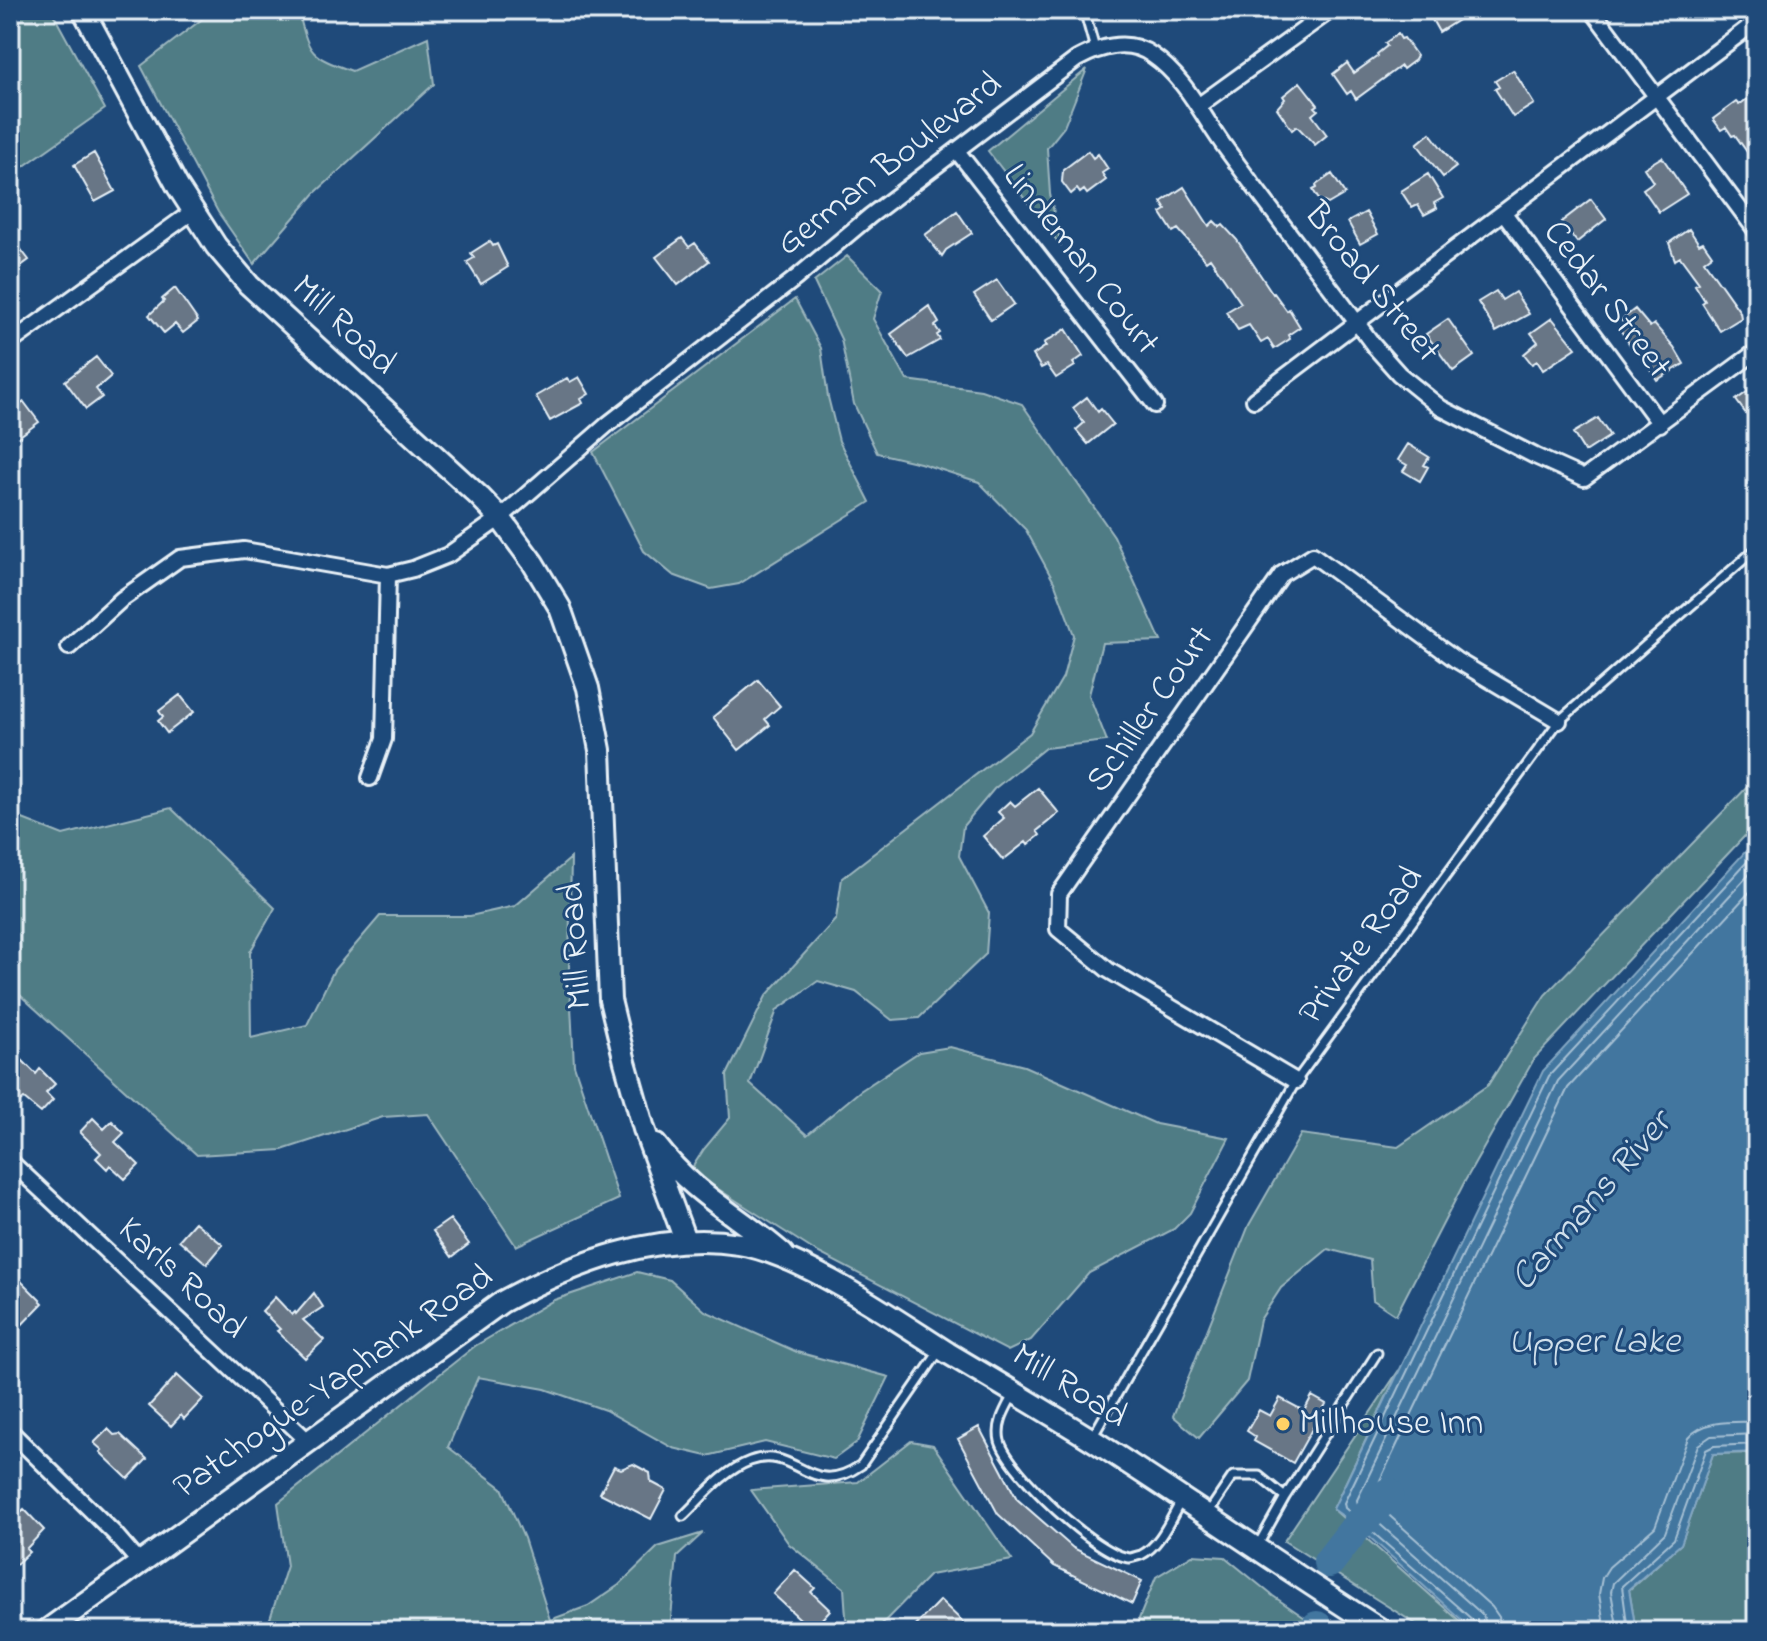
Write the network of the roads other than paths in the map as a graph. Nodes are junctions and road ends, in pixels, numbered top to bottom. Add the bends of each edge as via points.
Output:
1 (83, 10) edge
2 (1084, 10) edge
3 (1331, 10) edge
4 (1592, 10) edge
5 (1757, 21) edge
6 (1095, 49) junction
7 (1657, 98) junction
8 (1198, 106) junction
9 (957, 151) junction
10 (192, 212) junction
11 (1504, 213) junction
12 (1757, 232) edge
13 (1358, 323) junction
14 (10, 343) edge
15 (1757, 351) edge
16 (1254, 400) dead end
17 (1155, 405) dead end
18 (1660, 424) junction
19 (500, 518) junction
20 (1757, 548) edge
21 (388, 575) junction
22 (69, 647) dead end
23 (1559, 721) junction
24 (370, 778) dead end
25 (1296, 1081) junction
26 (644, 1129) junction
27 (10, 1161) edge
28 (685, 1240) junction
29 (793, 1263) junction
30 (941, 1348) junction
31 (1377, 1353) dead end
32 (1014, 1393) junction
33 (10, 1431) edge
34 (1091, 1439) junction
35 (309, 1442) junction
36 (1285, 1497) junction
37 (1183, 1499) junction
38 (1207, 1515) junction
39 (683, 1516) dead end
40 (1256, 1548) junction
41 (139, 1562) junction
42 (46, 1631) edge
43 (1383, 1631) edge

1 - 10 main road, Mill Road
2 - 6 lane
3 - 8 street
4 - 7 street
5 - 7 street
6 - 8 street, German Boulevard via 1132,46 1150,53 1174,73
6 - 9 street, German Boulevard
7 - 11 street
7 - 12 street
8 - 13 street, Broad Street
9 - 17 street, Lindeman Court
9 - 19 street, German Boulevard via 608,424
10 - 14 street
10 - 19 main road, Mill Road via 249,285
11 - 13 street
11 - 18 street, Cedar Street
13 - 16 street
13 - 18 street, Broad Street via 1399,374 1441,408 1584,478
15 - 18 street
19 - 21 street, German Boulevard via 448,555
19 - 26 main road, Mill Road via 560,608 588,688 603,784 610,1000
20 - 23 lane, Private Road
21 - 22 street via 244,550 180,558 122,599
21 - 24 street via 384,739
23 - 25 lane, Private Road
23 - 25 street, Schiller Court via 1456,660 1313,555 1282,574 1059,894 1058,929 1108,970
25 - 34 lane, Private Road
26 - 28 main road, Mill Road
26 - 29 main road via 684,1179
27 - 35 street, Karls Road
28 - 29 main road, Mill Road via 743,1245
28 - 35 main road, Patchogue-Yaphank Road via 623,1252 525,1290
29 - 30 main road, Mill Road
30 - 32 main road, Mill Road
30 - 39 lane via 861,1465 846,1475 830,1479 761,1458 731,1471
31 - 36 lane
32 - 34 main road, Mill Road
32 - 37 lane via 1000,1420 1008,1459 1049,1503 1110,1551 1131,1558 1144,1554
33 - 41 street
34 - 37 main road, Mill Road
35 - 41 main road, Patchogue-Yaphank Road
36 - 38 lane via 1259,1476 1233,1476
36 - 40 lane
37 - 38 main road, Mill Road
38 - 40 main road, Mill Road
40 - 43 main road, Mill Road
41 - 42 main road, Patchogue-Yaphank Road

